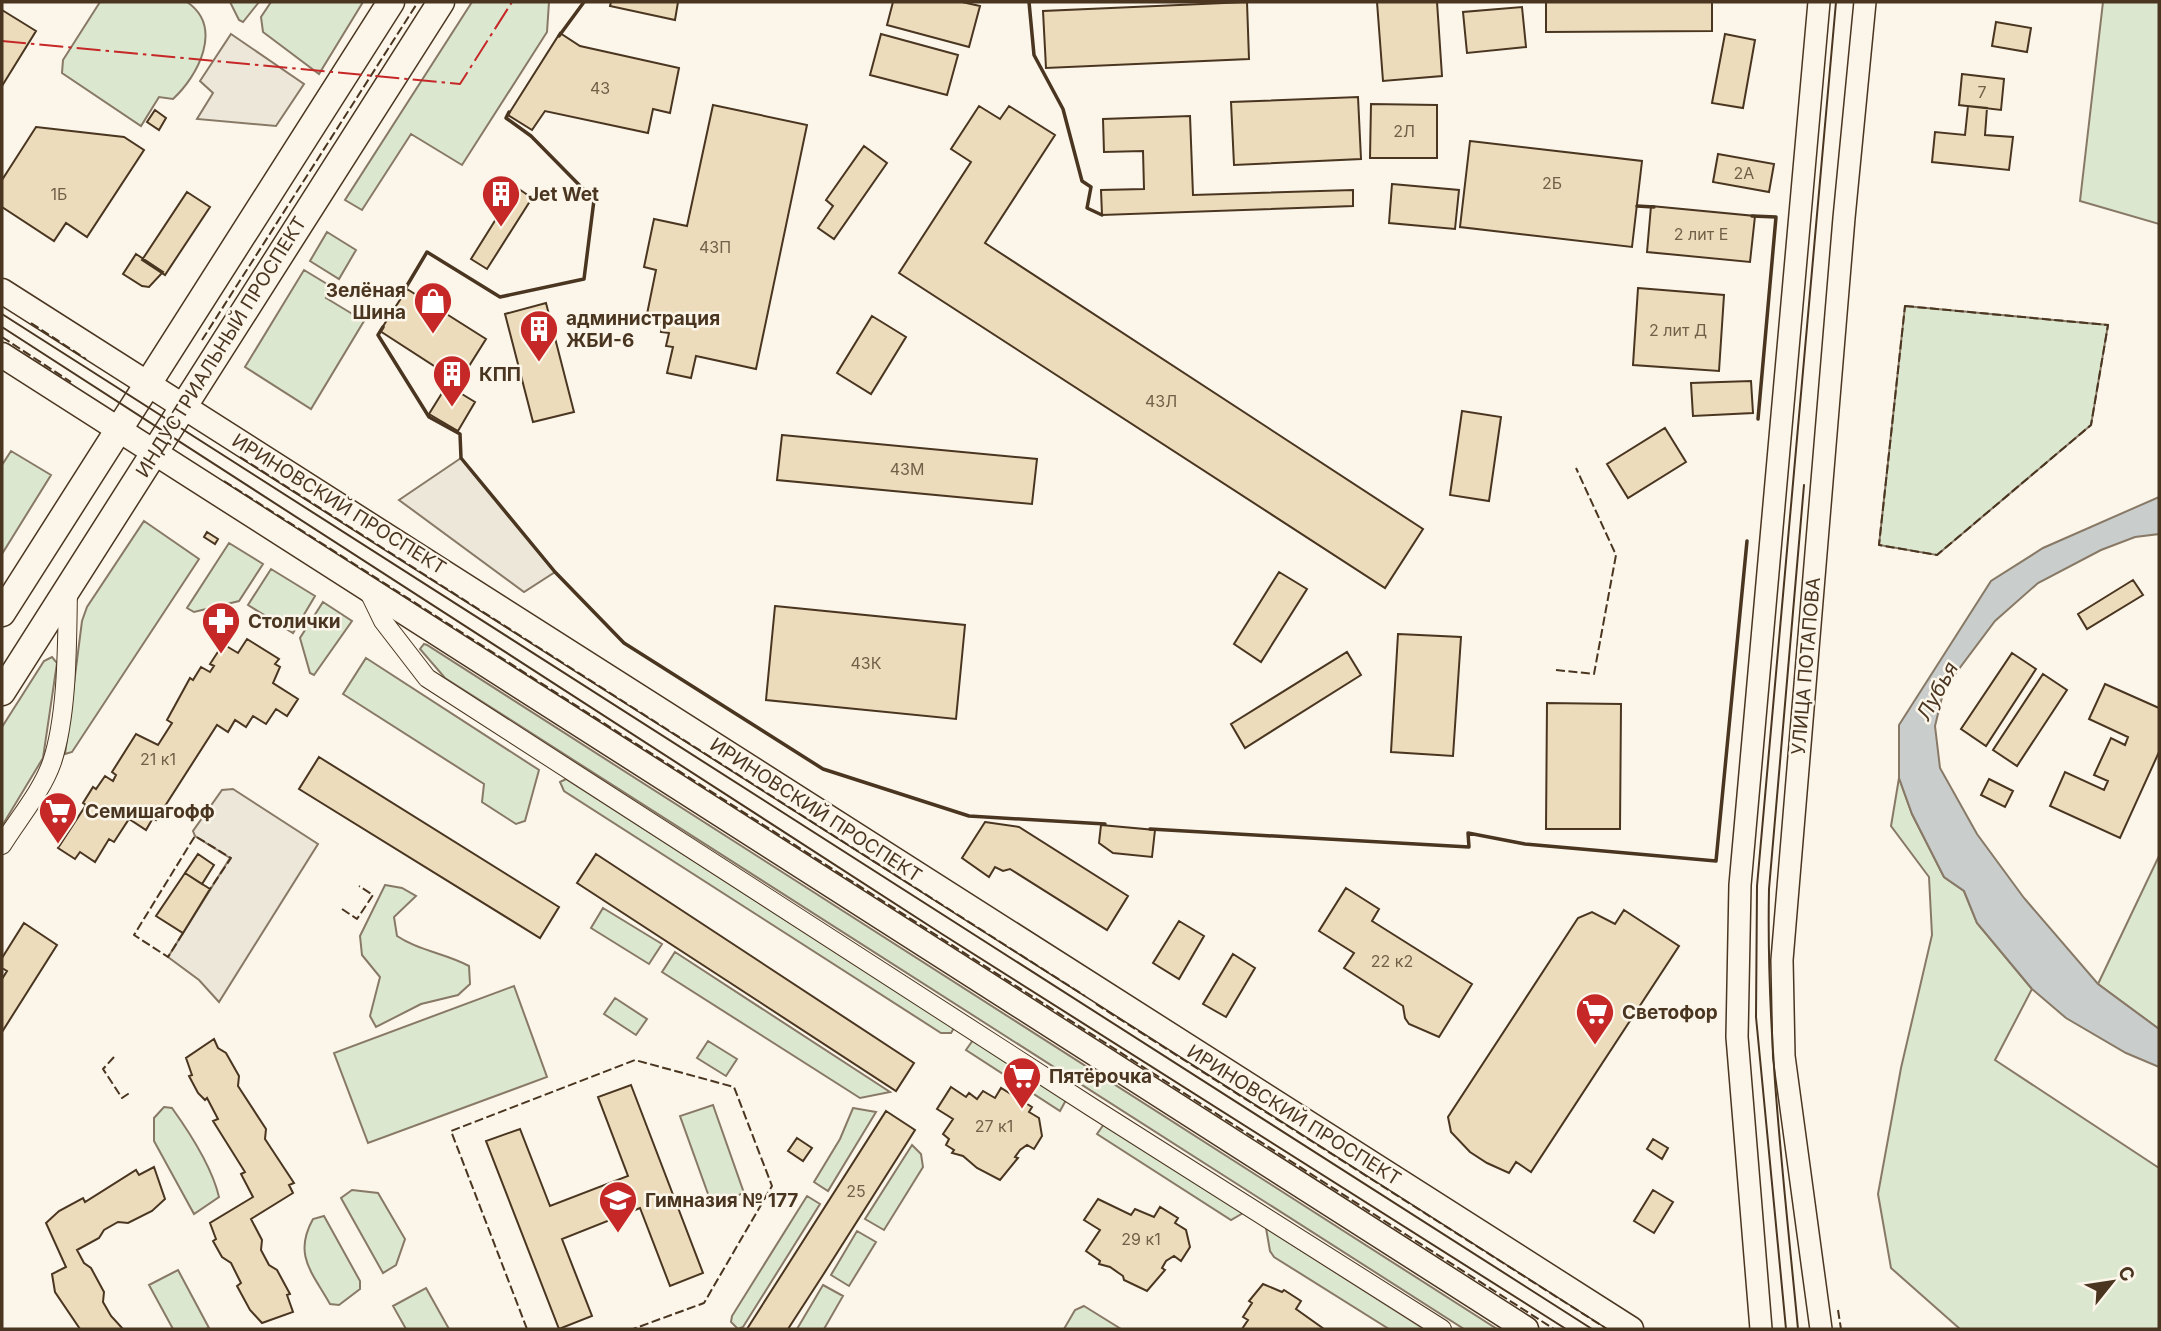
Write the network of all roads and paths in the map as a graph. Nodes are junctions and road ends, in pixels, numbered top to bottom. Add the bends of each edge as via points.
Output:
1 (391, 2) edge
2 (441, 2) edge
3 (1819, 2) edge
4 (1865, 2) edge
5 (2, 291) edge
6 (2, 355) edge
7 (148, 383) junction
8 (183, 405) junction
9 (119, 430) junction
10 (153, 452) junction
11 (68, 588) junction
12 (367, 588) junction
13 (10, 592) edge
14 (2, 613) edge
15 (2, 692) edge
16 (2, 845) edge
17 (1442, 1329) edge
18 (1526, 1329) edge
19 (1631, 1329) edge
20 (1761, 1329) edge
21 (1821, 1329) edge

1 - 7 main road
2 - 8 main road, ИНДУСТРИАЛЬНЫЙ ПРОСПЕКТ
3 - 20 street via 1740,885 1737,1037
4 - 21 street, УЛИЦА ПОТАПОВА via 1782,960 1784,1056
5 - 7 main road, ИРИНОВСКИЙ ПРОСПЕКТ
6 - 9 main road
7 - 8 main road, ИРИНОВСКИЙ ПРОСПЕКТ
7 - 9 main road
8 - 10 main road, ИНДУСТРИАЛЬНЫЙ ПРОСПЕКТ
8 - 19 main road, ИРИНОВСКИЙ ПРОСПЕКТ
9 - 10 main road
9 - 13 main road
10 - 11 main road, ИНДУСТРИАЛЬНЫЙ ПРОСПЕКТ
10 - 12 main road
11 - 15 main road, ИНДУСТРИАЛЬНЫЙ ПРОСПЕКТ
11 - 16 street via 67,655 56,746 47,772
12 - 17 street via 383,621 427,678
12 - 18 main road
13 - 14 main road

